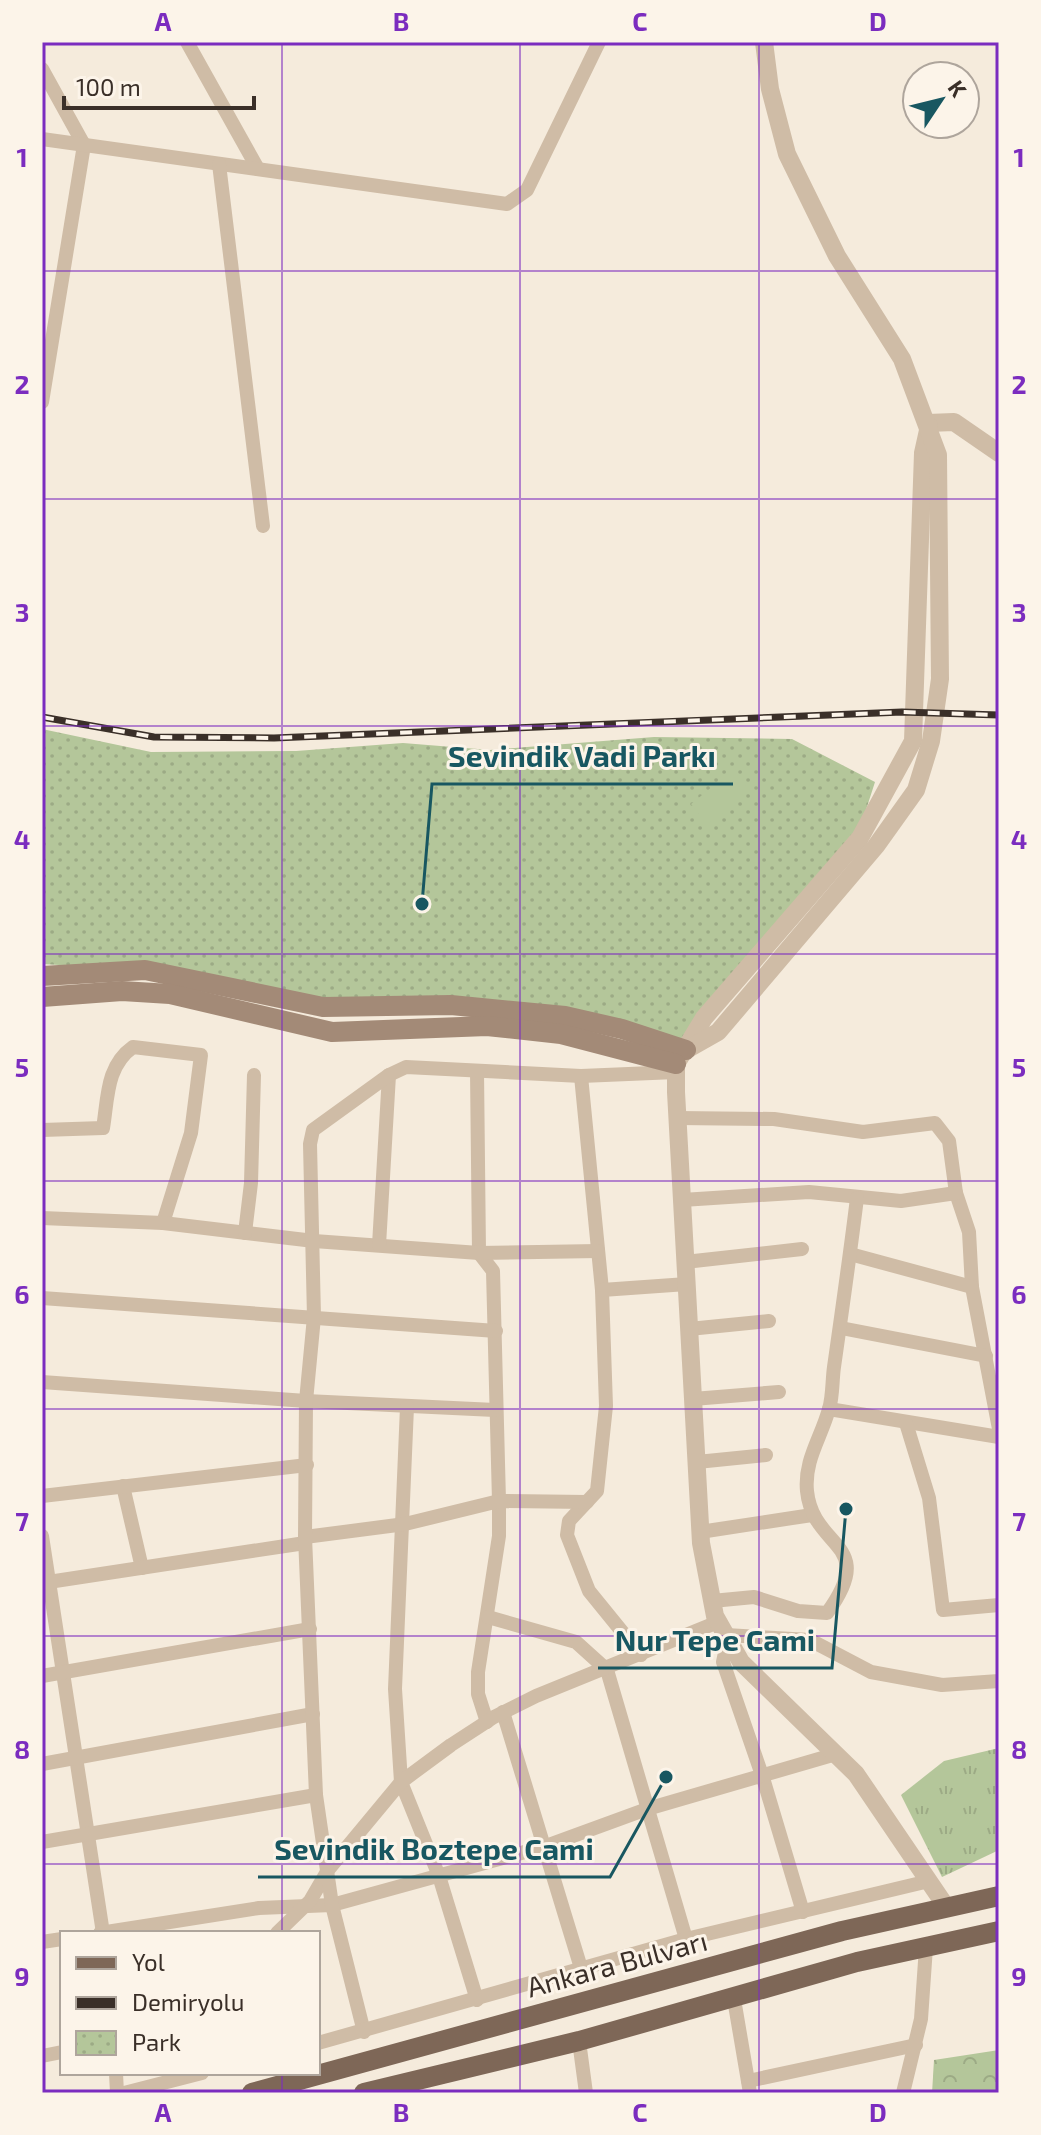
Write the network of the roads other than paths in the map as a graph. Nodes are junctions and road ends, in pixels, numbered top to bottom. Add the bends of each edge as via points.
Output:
1 (187, 42) edge
2 (599, 42) edge
3 (764, 42) edge
4 (42, 69) edge
5 (42, 139) edge
6 (84, 145) junction
7 (219, 164) junction
8 (258, 169) junction
9 (42, 402) edge
10 (928, 424) junction
11 (999, 453) edge
12 (263, 526) dead end
13 (42, 976) edge
14 (42, 997) edge
15 (679, 1062) junction
16 (477, 1071) junction
17 (254, 1075) dead end
18 (389, 1075) junction
19 (581, 1076) junction
20 (678, 1118) junction
21 (42, 1130) edge
22 (956, 1193) junction
23 (857, 1198) junction
24 (682, 1200) junction
25 (42, 1218) edge
26 (163, 1223) junction
27 (245, 1233) junction
28 (314, 1241) junction
29 (379, 1245) junction
30 (802, 1249) dead end
31 (598, 1251) junction
32 (479, 1253) junction
33 (850, 1254) junction
34 (685, 1262) junction
35 (687, 1284) junction
36 (972, 1287) junction
37 (602, 1290) junction
38 (42, 1298) edge
39 (314, 1317) junction
40 (769, 1321) dead end
41 (841, 1328) junction
42 (689, 1329) junction
43 (496, 1331) junction
44 (986, 1356) junction
45 (42, 1382) edge
46 (779, 1392) dead end
47 (693, 1399) junction
48 (306, 1401) junction
49 (407, 1407) junction
50 (829, 1409) junction
51 (495, 1410) junction
52 (906, 1423) junction
53 (999, 1429) edge
54 (999, 1437) edge
55 (766, 1455) dead end
56 (697, 1462) junction
57 (307, 1465) junction
58 (123, 1486) junction
59 (42, 1496) edge
60 (499, 1501) junction
61 (587, 1502) junction
62 (812, 1515) junction
63 (405, 1524) junction
64 (700, 1532) junction
65 (42, 1536) edge
66 (305, 1540) junction
67 (142, 1568) junction
68 (45, 1582) edge
69 (712, 1601) junction
70 (999, 1605) edge
71 (488, 1617) junction
72 (310, 1629) junction
73 (724, 1632) junction
74 (641, 1655) junction
75 (607, 1670) junction
76 (63, 1674) junction
77 (42, 1676) edge
78 (999, 1681) edge
79 (503, 1712) junction
80 (313, 1714) junction
81 (487, 1722) junction
82 (836, 1754) junction
83 (76, 1758) junction
84 (42, 1764) edge
85 (763, 1778) junction
86 (401, 1782) junction
87 (316, 1795) junction
88 (647, 1809) junction
89 (88, 1836) junction
90 (42, 1842) edge
91 (543, 1847) junction
92 (328, 1870) junction
93 (439, 1876) junction
94 (929, 1881) junction
95 (999, 1896) edge
96 (332, 1905) junction
97 (305, 1906) junction
98 (947, 1908) junction
99 (803, 1912) junction
100 (102, 1931) edge
101 (115, 1931) edge
102 (279, 1931) edge
103 (999, 1931) edge
104 (686, 1939) junction
105 (926, 1947) junction
106 (581, 1968) junction
107 (734, 1999) junction
108 (477, 2000) junction
109 (364, 2032) junction
110 (579, 2041) junction
111 (320, 2043) edge
112 (916, 2045) junction
113 (320, 2074) edge
114 (188, 2075) edge
115 (318, 2075) edge
116 (118, 2085) edge
117 (749, 2087) edge
118 (369, 2092) edge
119 (252, 2093) edge
120 (586, 2093) edge
121 (903, 2093) edge

1 - 8 street
2 - 8 street via 527,190 507,204
3 - 10 street via 787,154 837,256 902,359
4 - 6 street
5 - 6 street
6 - 7 street
6 - 9 street
7 - 8 street
7 - 12 street
10 - 11 street via 954,422
10 - 15 street via 938,455 940,679 931,741 916,790 876,846 718,1032
13 - 15 main road via 145,970 323,1007 451,1005 550,1015 622,1029
14 - 15 main road via 122,991 170,994 332,1032 487,1026 561,1034
15 - 19 street
15 - 20 street
16 - 18 street via 406,1067
16 - 19 street
16 - 32 street
17 - 27 street
18 - 28 street via 313,1130
18 - 29 street
19 - 31 street
20 - 22 street via 774,1119 863,1132 935,1123 949,1141
20 - 24 street
21 - 26 street via 103,1128 113,1068 133,1047 201,1055 191,1133
22 - 23 street via 901,1201
22 - 36 street via 969,1232
23 - 24 street via 809,1192
23 - 33 street
24 - 34 street
25 - 26 street
26 - 27 street
27 - 28 street
28 - 29 street
28 - 39 street
29 - 32 street
30 - 34 street
31 - 32 street
31 - 37 street
32 - 43 street via 493,1271
33 - 36 street
33 - 41 street
34 - 35 street
35 - 37 street
35 - 42 street
36 - 44 street
37 - 61 street via 603,1468 597,1491
38 - 39 street
39 - 43 street
39 - 48 street
40 - 42 street
41 - 44 street
41 - 50 street
42 - 47 street
43 - 51 street
44 - 53 street
45 - 48 street
46 - 47 street
47 - 56 street
48 - 49 street
48 - 57 street
49 - 51 street
49 - 63 street
50 - 52 street
50 - 62 street via 808,1462
51 - 60 street
52 - 54 street
52 - 70 street via 929,1498 943,1610
55 - 56 street
56 - 64 street
57 - 58 street
57 - 66 street
58 - 59 street
58 - 67 street
60 - 61 street
60 - 63 street
60 - 71 street
61 - 74 street via 569,1521 574,1560 602,1610
62 - 64 street
62 - 69 street via 846,1555 849,1569 827,1613 806,1613 754,1597
63 - 66 street
63 - 86 street via 395,1689
64 - 69 street
65 - 68 street
66 - 67 street
66 - 72 street
67 - 68 street
68 - 76 street
69 - 73 street
71 - 75 street via 576,1642
71 - 81 street via 478,1672
72 - 76 street
72 - 80 street
73 - 74 street
73 - 78 street via 810,1640 871,1672 930,1683
73 - 82 street via 741,1662
73 - 85 street via 723,1662
74 - 75 street
75 - 79 street
75 - 88 street
76 - 77 street
76 - 83 street
79 - 81 street
79 - 91 street
80 - 83 street
80 - 87 street
81 - 86 street
82 - 85 street
82 - 94 street via 887,1814
83 - 84 street
83 - 89 street
85 - 88 street
85 - 99 street
86 - 92 street
86 - 93 street
87 - 89 street
87 - 92 street
88 - 91 street
88 - 104 street
89 - 90 street
89 - 100 street
91 - 93 street
91 - 106 street
92 - 96 street
92 - 97 street
93 - 96 street
93 - 108 street
94 - 98 street
94 - 99 street
95 - 98 main road, Ankara Bulvarı
96 - 97 street
96 - 109 street
97 - 101 street via 259,1908
97 - 102 street
98 - 113 main road, Ankara Bulvarı via 827,1935
99 - 104 street
103 - 105 main road
104 - 106 street
105 - 107 main road
105 - 112 street
106 - 108 street
107 - 110 main road
107 - 117 street
108 - 109 street
109 - 111 street
110 - 118 main road
110 - 120 street
112 - 117 street
112 - 121 street
114 - 116 street
115 - 119 main road, Ankara Bulvarı

